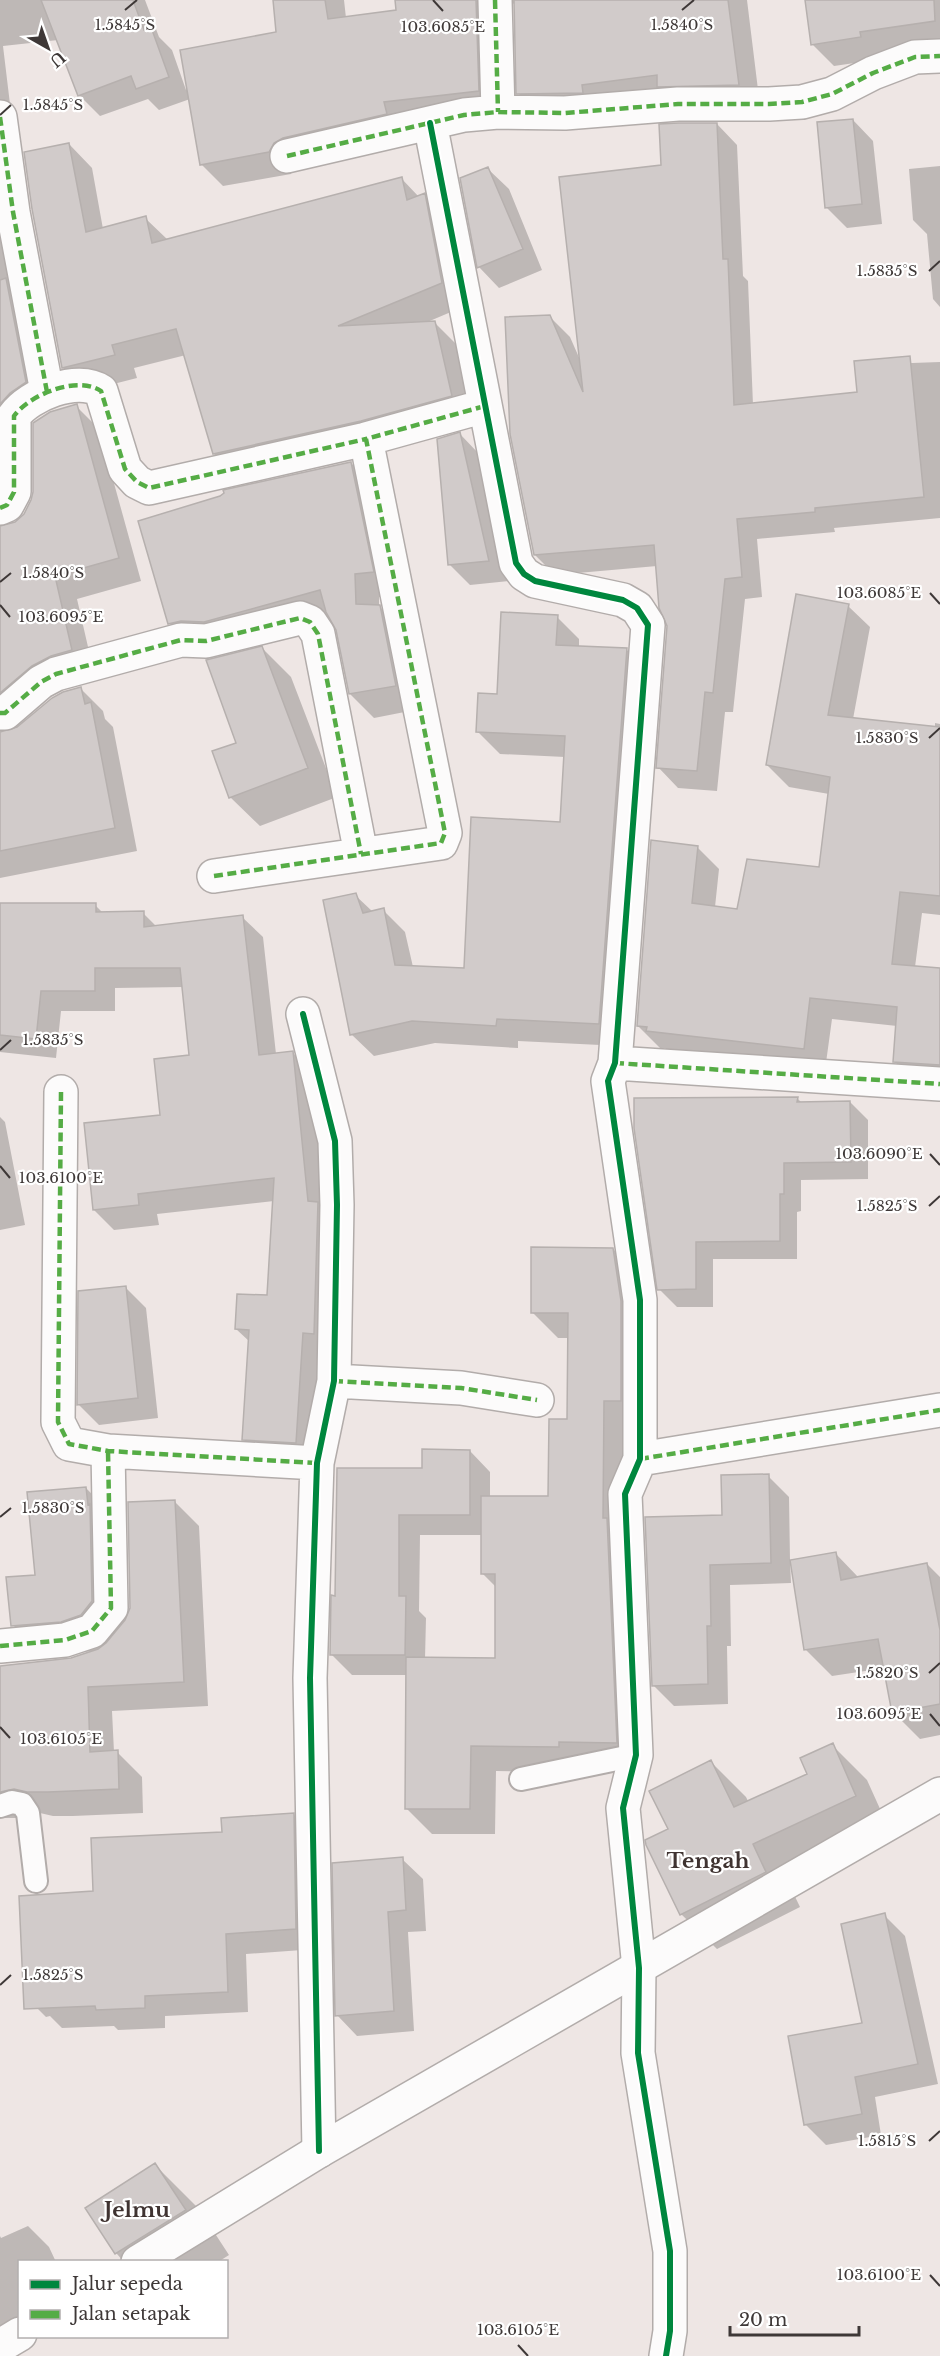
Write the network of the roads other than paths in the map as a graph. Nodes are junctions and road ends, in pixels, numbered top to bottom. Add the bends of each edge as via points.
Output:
1 (495, 0) edge
2 (940, 56) edge
3 (498, 112) junction
4 (0, 117) edge
5 (430, 123) junction
6 (287, 156) dead end
7 (46, 392) junction
8 (485, 406) junction
9 (366, 439) junction
10 (0, 508) edge
11 (0, 713) edge
12 (361, 854) junction
13 (214, 876) dead end
14 (303, 1014) dead end
15 (615, 1063) junction
16 (940, 1084) edge
17 (60, 1092) dead end
18 (334, 1381) junction
19 (537, 1400) dead end
20 (940, 1410) edge
21 (108, 1451) junction
22 (640, 1459) junction
23 (317, 1463) junction
24 (0, 1647) edge
25 (636, 1755) junction
26 (521, 1779) dead end
27 (934, 1797) edge
28 (0, 1806) edge
29 (36, 1881) dead end
30 (639, 1968) junction
31 (319, 2151) junction
32 (141, 2260) edge
33 (18, 2335) edge
34 (0, 2346) edge
35 (666, 2356) edge

1 - 3 street
2 - 3 street via 915,57 832,94 802,102 678,104 565,113
3 - 5 street
4 - 7 street
5 - 6 street
5 - 8 street
7 - 9 street via 83,384 101,391 125,469 149,488
7 - 10 street via 19,409 14,417 14,492 7,505
8 - 9 street
8 - 15 street via 516,563 524,574 536,581 623,600 637,608 648,626
9 - 12 street via 445,833 441,843
11 - 12 street via 56,675 181,640 206,641 300,618 310,622 318,634
12 - 13 street
14 - 18 street via 335,1141
15 - 16 street
15 - 22 street via 609,1080 640,1300
17 - 21 street via 58,1422 69,1444
18 - 19 street via 461,1388
18 - 23 street
20 - 22 street
21 - 23 street
21 - 24 street via 111,1608 92,1631 65,1640
22 - 25 street via 625,1494
23 - 31 street via 310,1678
25 - 26 lane
25 - 30 street via 623,1808
27 - 30 street
28 - 29 lane via 21,1804 28,1813
30 - 31 street
30 - 35 street via 638,2053 670,2251 670,2331
31 - 32 street
33 - 34 street

